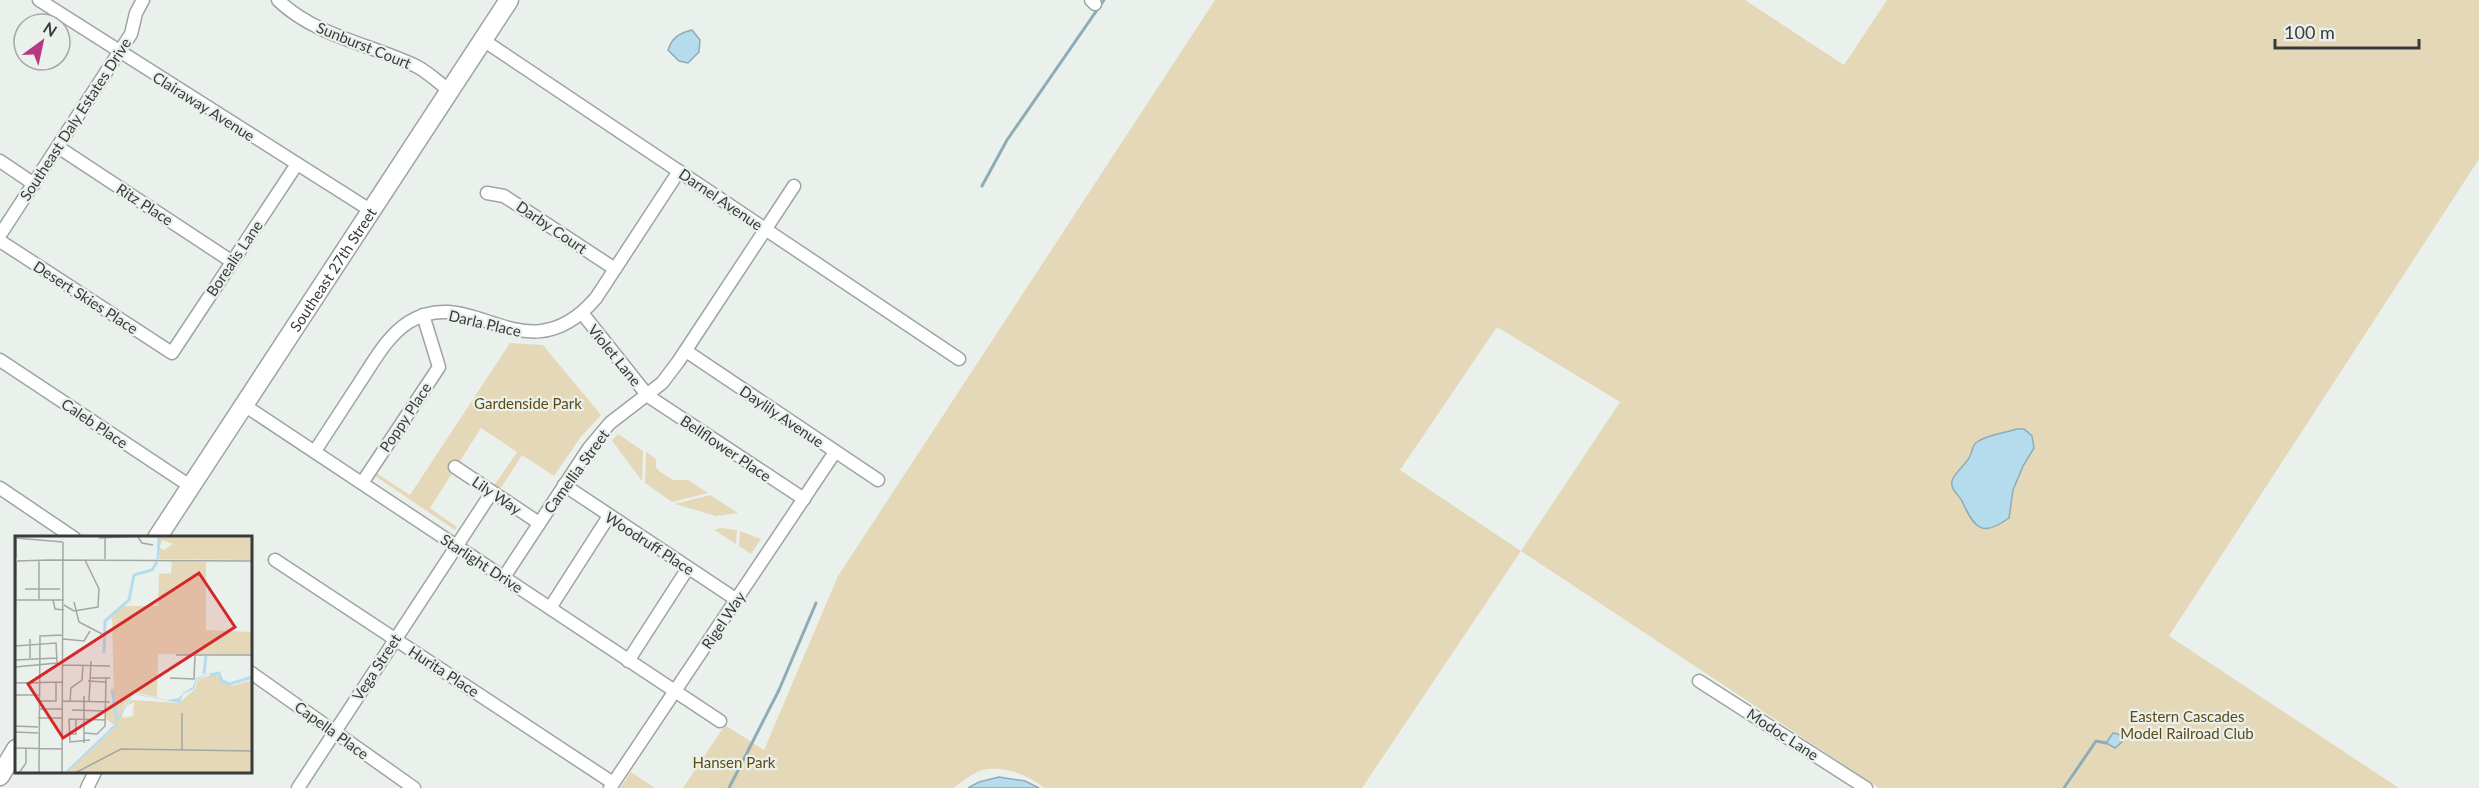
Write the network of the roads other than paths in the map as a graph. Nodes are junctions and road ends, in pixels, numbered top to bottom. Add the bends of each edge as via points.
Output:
1 (39, 0) edge
2 (143, 0) edge
3 (278, 0) edge
4 (509, 0) edge
5 (483, 40) junction
6 (119, 52) junction
7 (450, 91) junction
8 (58, 147) junction
9 (0, 161) edge
10 (297, 164) junction
11 (679, 171) junction
12 (34, 183) junction
13 (794, 186) dead end
14 (487, 193) dead end
15 (370, 210) junction
16 (766, 230) junction
17 (0, 235) edge
18 (0, 241) edge
19 (231, 261) junction
20 (615, 269) junction
21 (582, 313) junction
22 (423, 315) junction
23 (686, 351) junction
24 (172, 353) joint
25 (959, 359) dead end
26 (0, 360) edge
27 (648, 396) junction
28 (244, 405) junction
29 (315, 451) junction
30 (835, 452) junction
31 (455, 467) dead end
32 (878, 480) dead end
33 (362, 483) junction
34 (564, 485) junction
35 (190, 486) junction
36 (0, 488) edge
37 (492, 492) junction
38 (804, 499) junction
39 (609, 516) junction
40 (539, 523) junction
41 (72, 536) edge
42 (158, 536) edge
43 (456, 547) junction
44 (275, 560) dead end
45 (688, 568) junction
46 (504, 577) junction
47 (737, 600) junction
48 (550, 608) junction
49 (394, 639) junction
50 (628, 661) junction
51 (252, 673) edge
52 (1699, 681) dead end
53 (675, 692) junction
54 (720, 721) dead end
55 (334, 733) junction
56 (15, 751) edge
57 (94, 773) edge
58 (0, 774) edge
59 (611, 785) edge
60 (87, 788) edge
61 (298, 788) edge
62 (414, 788) edge
63 (1866, 788) edge

1 - 6 street, Clairaway Avenue
2 - 6 street, Southeast Daly Estates Drive via 131,34
3 - 7 street, Sunburst Court via 292,14 323,31 418,67
4 - 5 main road, Southeast 27th Street
5 - 7 main road, Southeast 27th Street
5 - 11 street, Darnel Avenue
6 - 8 street, Southeast Daly Estates Drive
6 - 10 street, Clairaway Avenue
7 - 15 main road, Southeast 27th Street
8 - 12 street, Southeast Daly Estates Drive
8 - 19 street, Ritz Place
9 - 12 street
10 - 15 street, Clairaway Avenue
10 - 19 street, Borealis Lane
11 - 16 street, Darnel Avenue
11 - 20 street, Darla Place
12 - 17 street, Southeast Daly Estates Drive
13 - 16 street, Camellia Street
14 - 20 street, Darby Court via 504,196
15 - 28 main road, Southeast 27th Street
16 - 23 street, Camellia Street
16 - 25 street, Darnel Avenue
18 - 24 street, Desert Skies Place
19 - 24 street, Borealis Lane
20 - 21 street, Darla Place
21 - 22 street, Darla Place via 554,329 527,332 470,316
21 - 27 street, Violet Lane
22 - 29 street via 388,340
22 - 33 street, Poppy Place via 439,367
23 - 27 street, Camellia Street
23 - 30 street, Daylily Avenue
26 - 35 street, Caleb Place
27 - 34 street, Camellia Street via 606,428
27 - 38 street, Bellflower Place
28 - 29 street, Starlight Drive
28 - 35 main road, Southeast 27th Street
29 - 33 street, Starlight Drive
30 - 32 street, Daylily Avenue
30 - 38 street, Rigel Way
31 - 37 street, Lily Way
33 - 43 street, Starlight Drive
34 - 39 street, Woodruff Place
34 - 40 street, Camellia Street
35 - 42 main road, Southeast 27th Street
36 - 41 street
37 - 40 street, Lily Way
37 - 43 street, Vega Street
38 - 47 street, Rigel Way
39 - 45 street, Woodruff Place
39 - 48 street
40 - 46 street, Camellia Street
43 - 46 street, Starlight Drive
43 - 49 street, Vega Street
44 - 49 street, Hurita Place
45 - 47 street, Woodruff Place
45 - 50 street
46 - 48 street, Starlight Drive
47 - 53 street, Rigel Way
48 - 50 street, Starlight Drive
49 - 55 street, Vega Street
49 - 59 street, Hurita Place
50 - 53 street, Starlight Drive
51 - 55 street, Capella Place
52 - 63 street, Modoc Lane
53 - 54 street, Starlight Drive
53 - 59 street, Rigel Way
55 - 61 street, Vega Street
55 - 62 street, Capella Place
56 - 58 main road
57 - 60 street

